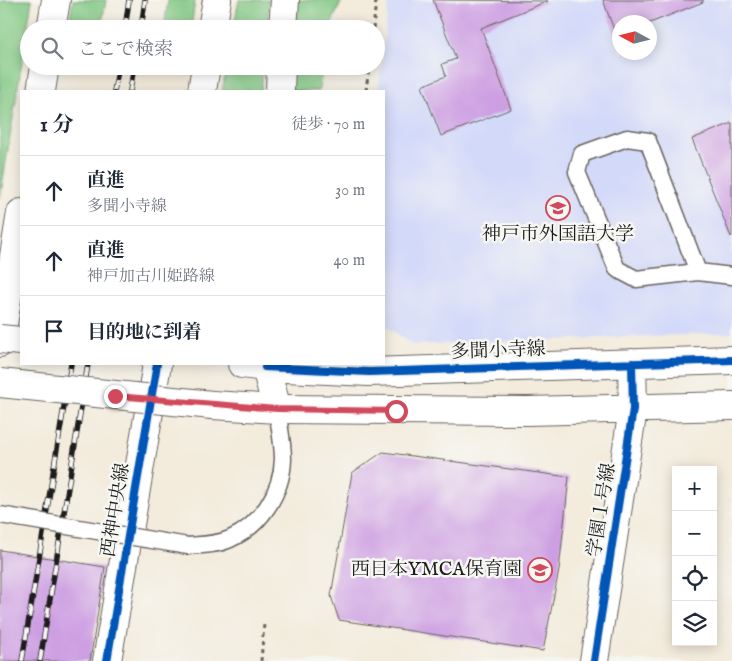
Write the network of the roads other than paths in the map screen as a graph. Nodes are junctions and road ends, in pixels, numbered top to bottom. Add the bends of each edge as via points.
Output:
1 (56, 0) edge
2 (217, 0) edge
3 (285, 0) edge
4 (53, 20) edge
5 (214, 20) edge
6 (283, 20) edge
7 (44, 75) edge
8 (205, 75) edge
9 (281, 75) edge
10 (41, 90) edge
11 (202, 90) edge
12 (280, 90) edge
13 (20, 219) edge
14 (698, 272) junction
15 (732, 276) edge
16 (0, 339) edge
17 (20, 341) edge
18 (0, 344) edge
19 (732, 360) edge
20 (632, 363) junction
21 (157, 365) edge
22 (257, 365) edge
23 (0, 383) edge
24 (732, 406) edge
25 (277, 409) junction
26 (633, 409) junction
27 (0, 515) edge
28 (107, 661) edge
29 (594, 661) edge

1 - 4 street
2 - 5 street
3 - 6 street
7 - 10 street
8 - 11 street
9 - 12 street
13 - 18 street
14 - 14 lane via 648,141 627,138 582,154 577,172 617,269 636,280
14 - 15 lane
16 - 17 street, bridge
19 - 20 street, 多聞小寺線
20 - 22 street, 多聞小寺線 via 368,372
20 - 26 street, 学園１号線
21 - 28 street, 西神中央線
22 - 25 street
23 - 25 street, bridge
24 - 26 street
25 - 26 street
25 - 27 lane, bridge via 283,460 278,482 270,504 258,520 230,539 188,546
26 - 29 street, 学園１号線

